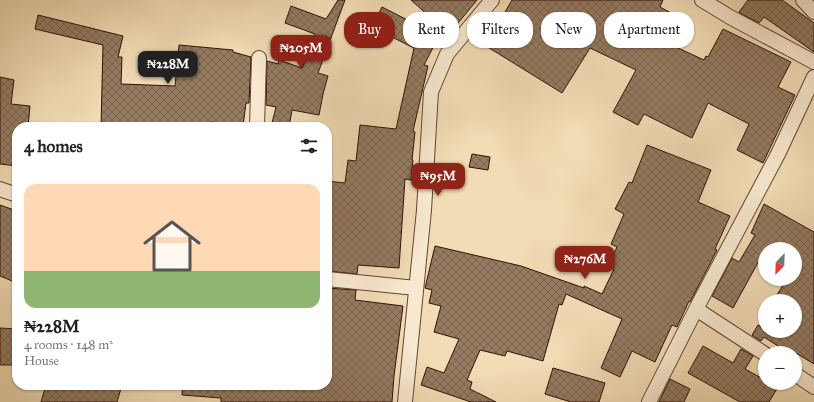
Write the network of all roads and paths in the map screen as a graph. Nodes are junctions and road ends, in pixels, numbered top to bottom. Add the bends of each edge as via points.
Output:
1 (492, 0) edge
2 (702, 0) edge
3 (804, 0) edge
4 (814, 12) edge
5 (259, 58) dead end
6 (814, 62) edge
7 (814, 77) edge
8 (257, 122) edge
9 (0, 189) edge
10 (12, 193) edge
11 (332, 280) edge
12 (416, 288) junction
13 (696, 309) junction
14 (758, 349) edge
15 (802, 379) edge
16 (814, 387) edge
17 (405, 402) edge
18 (649, 402) edge

1 - 12 street via 447,54 431,92 424,210
2 - 6 street
3 - 4 street
5 - 8 street
7 - 13 street via 778,154
9 - 10 street
11 - 12 street
12 - 17 street
13 - 14 street
13 - 18 street
15 - 16 street

